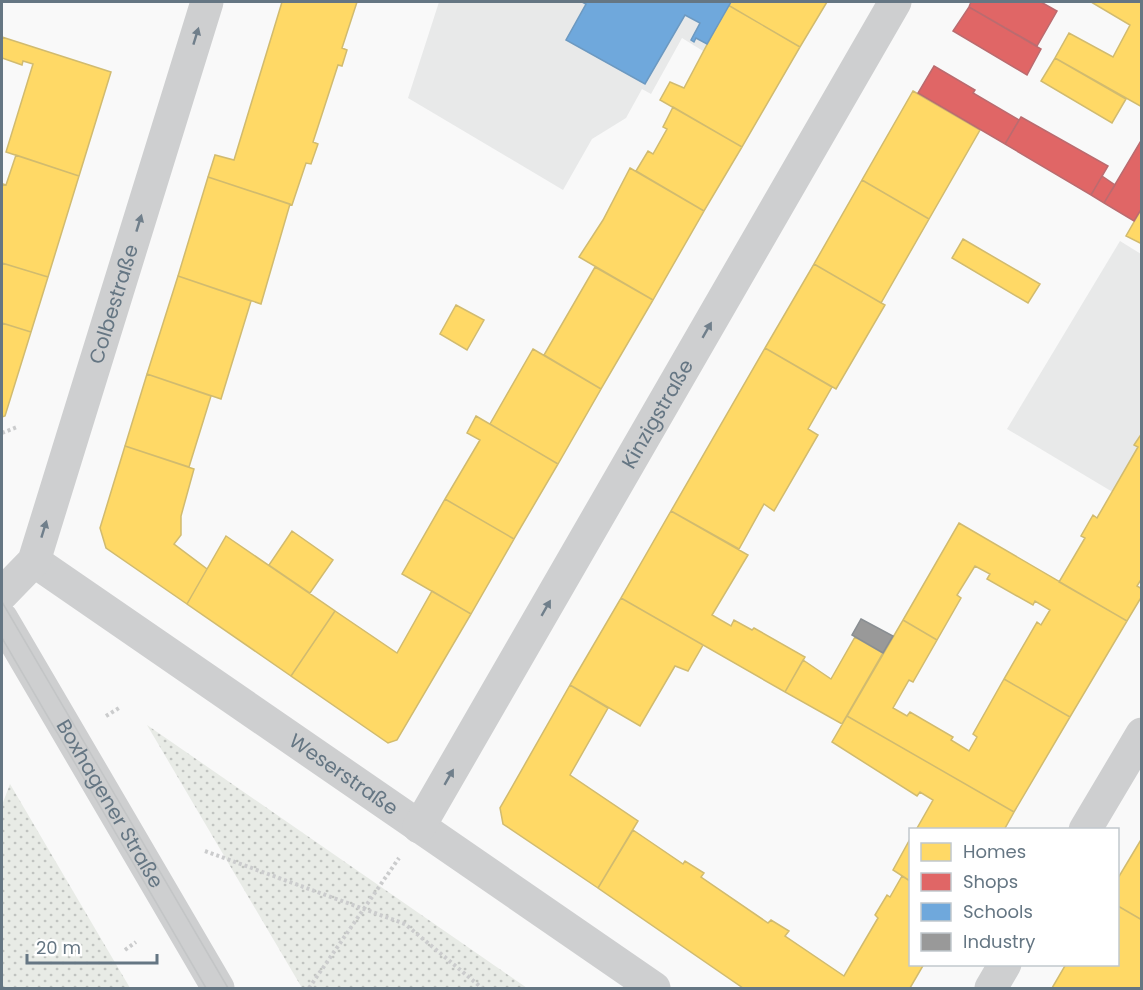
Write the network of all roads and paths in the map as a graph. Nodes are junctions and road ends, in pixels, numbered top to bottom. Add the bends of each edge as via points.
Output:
1 (207, 2) edge
2 (895, 2) edge
3 (17, 427) dead end
4 (2, 433) edge
5 (34, 561) junction
6 (2, 594) edge
7 (2, 619) edge
8 (118, 708) dead end
9 (106, 716) dead end
10 (1142, 734) edge
11 (419, 827) junction
12 (1086, 828) edge
13 (205, 850) dead end
14 (380, 887) dead end
15 (365, 909) junction
16 (136, 942) dead end
17 (125, 950) dead end
18 (1004, 966) edge
19 (218, 988) edge
20 (312, 988) edge
21 (482, 988) edge
22 (654, 988) edge
23 (991, 988) edge

5 -> 1 street, Colbestraße
11 -> 2 street, Kinzigstraße
3 - 4 path
5 - 6 street, Colbestraße
5 - 11 street, Weserstraße
7 - 19 street, Boxhagener Straße
8 - 9 path
10 - 12 street
11 - 22 street, Weserstraße
13 - 15 path
14 - 15 path
15 - 20 path
15 - 21 path via 405,924
16 - 17 path
18 - 23 street

